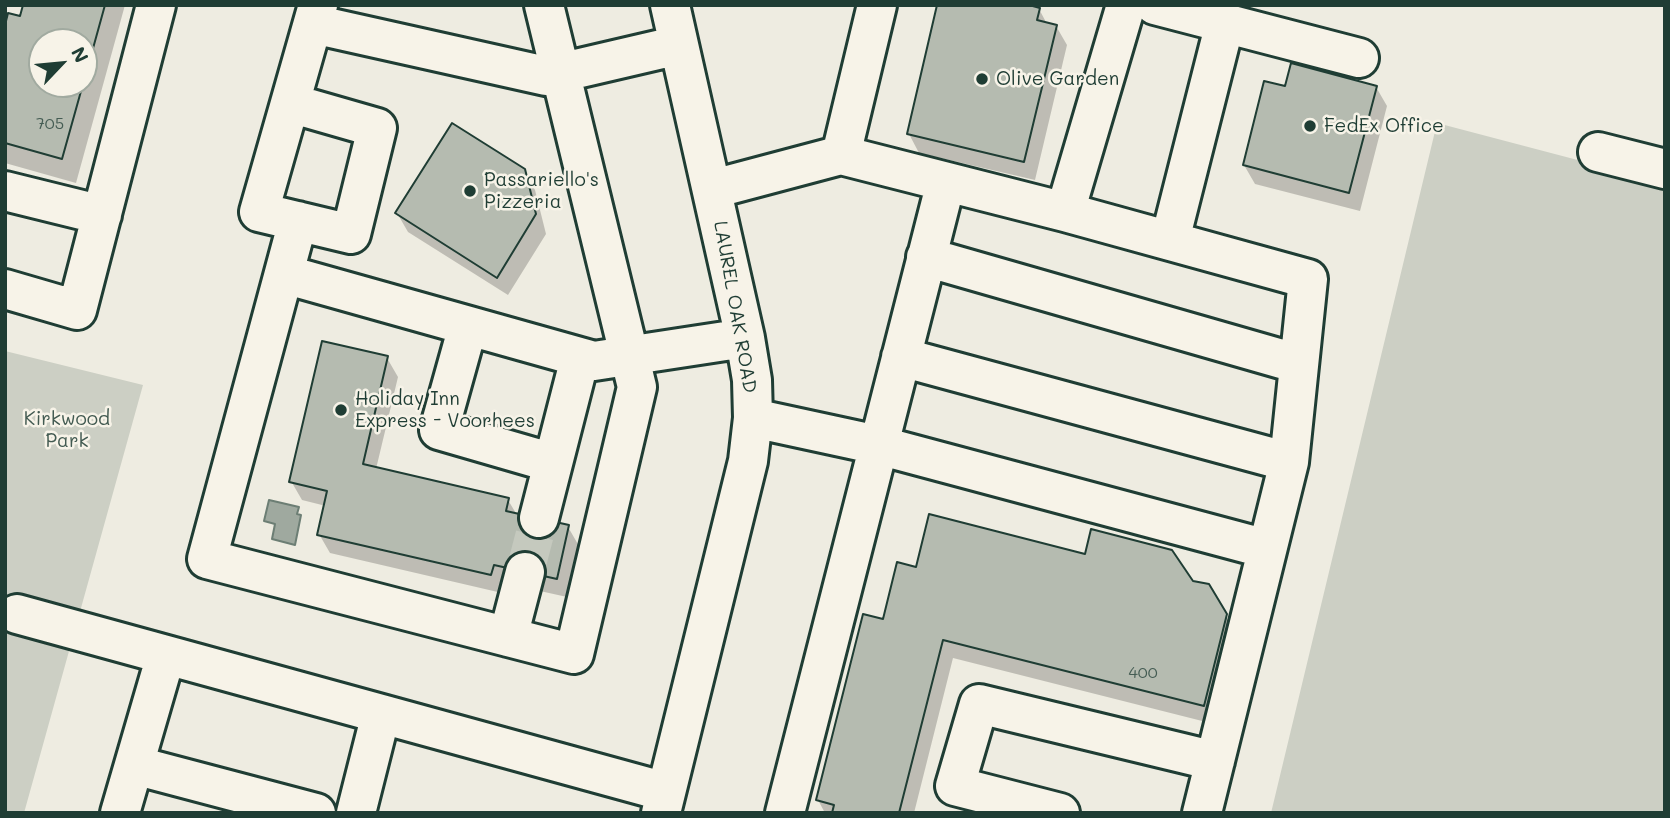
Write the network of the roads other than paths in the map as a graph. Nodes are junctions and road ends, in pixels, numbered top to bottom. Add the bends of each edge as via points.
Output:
1 (156, 5) edge
2 (544, 5) edge
3 (670, 5) edge
4 (877, 5) edge
5 (1126, 5) edge
6 (1155, 5) edge
7 (315, 15) edge
8 (1225, 23) junction
9 (679, 45) junction
10 (1359, 58) dead end
11 (560, 72) junction
12 (290, 103) junction
13 (1598, 152) dead end
14 (841, 155) junction
15 (1665, 169) edge
16 (946, 182) junction
17 (713, 189) junction
18 (5, 191) edge
19 (1065, 212) junction
20 (102, 215) junction
21 (298, 221) junction
22 (1170, 240) junction
23 (926, 257) junction
24 (284, 274) junction
25 (5, 289) edge
26 (468, 326) junction
27 (745, 338) junction
28 (630, 357) junction
29 (901, 357) junction
30 (580, 358) junction
31 (1299, 364) junction
32 (753, 418) junction
33 (878, 445) junction
34 (1289, 462) junction
35 (552, 463) junction
36 (539, 518) tunnel mouth
37 (1267, 549) junction
38 (525, 572) tunnel mouth
39 (17, 614) dead end
40 (508, 637) junction
41 (166, 655) junction
42 (381, 715) junction
43 (1215, 761) junction
44 (134, 765) junction
45 (663, 803) edge
46 (120, 813) edge
47 (316, 813) edge
48 (356, 813) edge
49 (785, 813) edge
50 (1060, 813) edge
51 (1202, 813) edge

1 - 20 street
2 - 11 street
3 - 9 street, LAUREL OAK ROAD
4 - 14 street
5 - 19 street
6 - 8 street
7 - 11 street via 546,76
7 - 12 street
8 - 10 street
8 - 22 street
9 - 11 street
9 - 17 street, LAUREL OAK ROAD
11 - 28 street
12 - 21 street via 259,212
12 - 21 street via 377,128 351,233
13 - 15 street
14 - 16 street
14 - 17 street
16 - 19 street
16 - 23 street
17 - 27 street, LAUREL OAK ROAD
18 - 20 street
19 - 22 street
20 - 25 street via 77,310
21 - 24 street
22 - 31 street via 1308,279
23 - 29 street
23 - 31 street
24 - 26 street
24 - 40 street via 207,559
26 - 30 street
26 - 35 street via 439,430
27 - 28 street
27 - 32 street, LAUREL OAK ROAD
28 - 30 street
28 - 40 street via 637,387 574,654
29 - 33 street
29 - 34 street
30 - 35 street
31 - 34 street
32 - 33 street
32 - 45 street, LAUREL OAK ROAD via 748,461
33 - 37 street
33 - 49 street
34 - 37 street
35 - 36 street
37 - 43 street
38 - 40 street
39 - 41 street
41 - 42 street
41 - 44 street
42 - 45 street
42 - 48 street
43 - 50 street via 979,704 955,786
43 - 51 street
44 - 46 street
44 - 47 street

